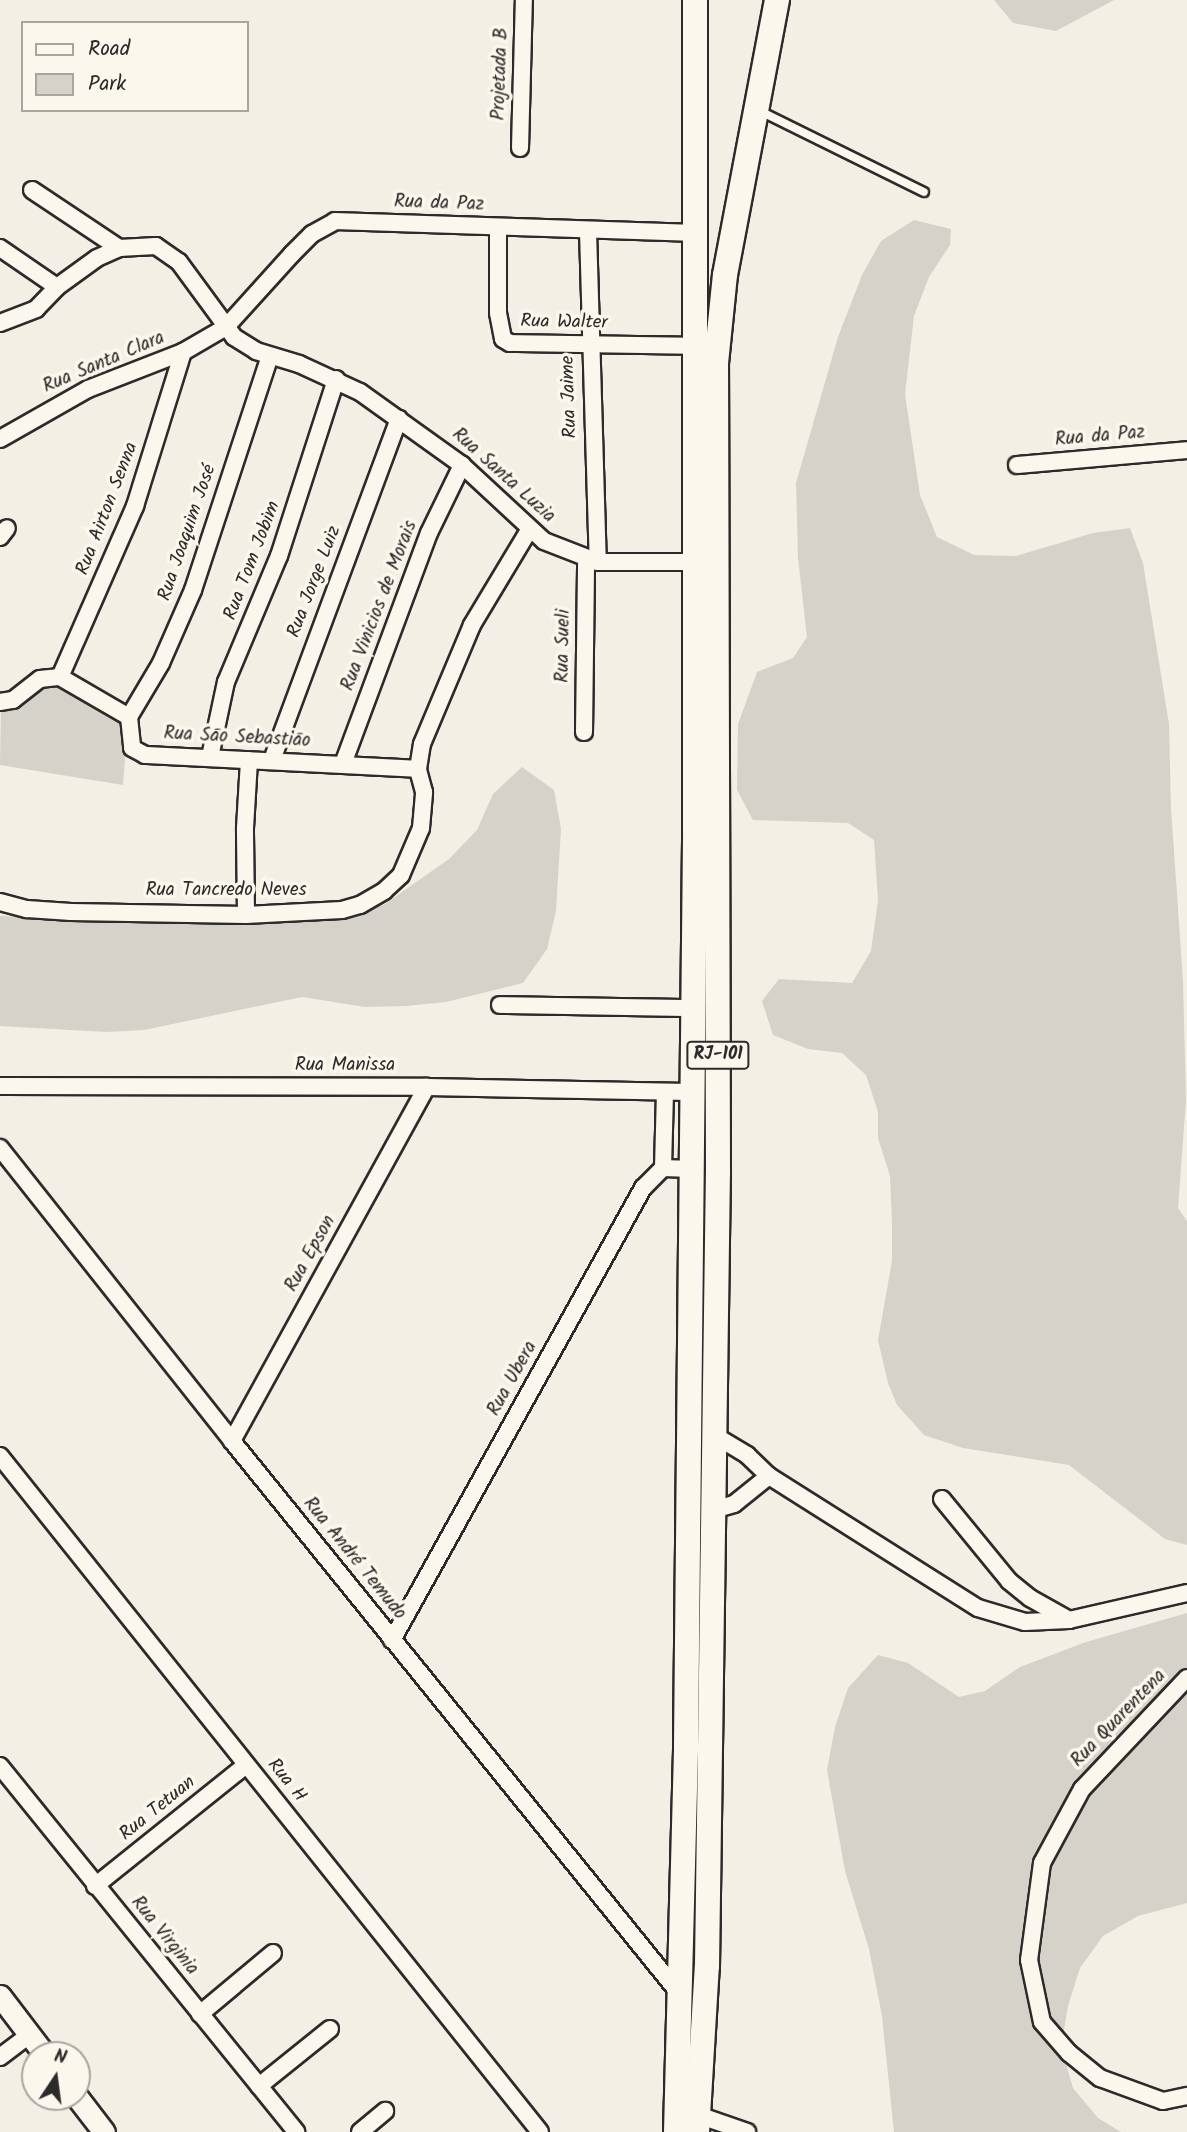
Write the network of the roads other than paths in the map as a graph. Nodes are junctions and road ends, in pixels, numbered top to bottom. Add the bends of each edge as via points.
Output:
1 (524, 0) edge
2 (695, 0) edge
3 (777, 0) edge
4 (755, 109) junction
5 (520, 148) dead end
6 (32, 190) dead end
7 (924, 192) dead end
8 (498, 227) junction
9 (588, 231) junction
10 (696, 233) junction
11 (0, 248) edge
12 (119, 248) junction
13 (57, 287) junction
14 (0, 323) edge
15 (226, 327) junction
16 (590, 345) junction
17 (696, 346) junction
18 (183, 352) junction
19 (270, 356) junction
20 (336, 379) junction
21 (399, 419) junction
22 (0, 439) edge
23 (1187, 451) edge
24 (462, 465) junction
25 (1017, 465) dead end
26 (529, 530) junction
27 (592, 561) junction
28 (695, 562) junction
29 (60, 677) junction
30 (0, 702) edge
31 (129, 718) junction
32 (584, 732) dead end
33 (210, 757) junction
34 (248, 760) junction
35 (272, 760) junction
36 (343, 764) junction
37 (418, 769) junction
38 (0, 902) edge
39 (247, 915) junction
40 (500, 1005) dead end
41 (692, 1008) junction
42 (0, 1086) edge
43 (427, 1087) junction
44 (665, 1092) junction
45 (690, 1092) junction
46 (0, 1148) edge
47 (663, 1168) junction
48 (692, 1169) junction
49 (714, 1435) junction
50 (232, 1441) junction
51 (0, 1456) edge
52 (769, 1476) junction
53 (942, 1499) dead end
54 (713, 1510) junction
55 (1187, 1593) edge
56 (1069, 1620) junction
57 (392, 1640) junction
58 (1187, 1678) edge
59 (246, 1765) junction
60 (0, 1766) edge
61 (95, 1885) junction
62 (273, 1953) dead end
63 (679, 1993) junction
64 (0, 1996) edge
65 (200, 2014) junction
66 (330, 2029) dead end
67 (30, 2034) junction
68 (35, 2041) edge
69 (0, 2057) edge
70 (259, 2086) junction
71 (1187, 2096) edge
72 (88, 2111) edge
73 (385, 2111) dead end
74 (698, 2124) edge
75 (104, 2132) edge
76 (296, 2132) edge
77 (360, 2132) edge
78 (540, 2132) edge
79 (676, 2132) edge
80 (747, 2132) edge

1 - 5 street, Projetada B
2 - 10 main road, RJ-101
3 - 4 main road, RJ-101
4 - 7 lane
4 - 49 main road, RJ-101 via 725,275 716,363 719,786
6 - 12 street
8 - 9 street, Rua da Paz
8 - 15 street, Rua da Paz via 335,221 312,234
8 - 16 street, Rua Walter via 498,313 503,340
9 - 10 street, Rua da Paz
9 - 16 street, Rua Jaime
10 - 17 main road, RJ-101
11 - 13 street
12 - 13 street
12 - 15 street, Rua Santa Luzia via 143,245 165,250 179,262
13 - 14 street via 36,309
15 - 18 street, Rua Santa Clara
15 - 19 street, Rua Santa Luzia via 244,344
16 - 17 street, Rua Walter
16 - 27 street, Rua Jaime
17 - 28 main road, RJ-101
18 - 22 street, Rua Santa Clara via 88,389
18 - 29 street, Rua Airton Senna via 135,506
19 - 20 street, Rua Santa Luzia
19 - 31 street, Rua Joaquim José via 193,590 161,663
20 - 21 street, Rua Santa Luzia
20 - 33 street, Rua Tom Jobim via 279,556 226,682
21 - 24 street, Rua Santa Luzia
21 - 35 street, Rua Jorge Luiz
23 - 25 street, Rua da Paz
24 - 26 street, Rua Santa Luzia
24 - 36 street, Rua Vinicios de Morais via 429,533
26 - 27 street, Rua Santa Luzia
26 - 37 street, Rua Tancredo Neves via 472,625 422,744
27 - 28 street, Rua Santa Luzia
27 - 32 street, Rua Sueli
28 - 41 main road, RJ-101
29 - 30 street via 40,679 17,697
29 - 31 street
31 - 33 street, Rua Sāo Sebastiāo via 137,753
33 - 34 street, Rua Sāo Sebastiāo
34 - 35 street, Rua Sāo Sebastiāo
34 - 39 street
35 - 36 street, Rua Sāo Sebastiāo
36 - 37 street, Rua Sāo Sebastiāo
37 - 39 street, Rua Tancredo Neves via 424,792 421,828 401,875 384,891 342,910
38 - 39 street, Rua Tancredo Neves via 71,912
40 - 41 street
41 - 45 main road, RJ-101
42 - 43 street, Rua Manissa
43 - 44 street, Rua Manissa
43 - 50 street, Rua Epson
44 - 45 street, Rua Manissa
44 - 47 street
45 - 48 main road, RJ-101
46 - 50 street, Rua André Temudo
47 - 48 street
47 - 57 street, Rua Ubera via 643,1188
48 - 63 main road, RJ-101
49 - 52 street via 747,1455
49 - 54 main road, RJ-101
50 - 57 street, Rua André Temudo
51 - 59 street, Rua H
52 - 54 street via 734,1504
52 - 56 street via 978,1608 1025,1622
53 - 56 street via 1009,1581
54 - 74 main road, RJ-101 via 707,1966
55 - 56 street
57 - 63 street, Rua André Temudo
58 - 71 street, Rua Quarentena via 1082,1789 1042,1863 1028,1960 1042,2022 1069,2053 1100,2078 1163,2101
59 - 61 street, Rua Tetuan
59 - 78 street, Rua H
60 - 61 street, Rua Virginia
61 - 65 street, Rua Virginia
62 - 65 street
63 - 79 main road, RJ-101
64 - 67 main road
65 - 70 street, Rua Virginia
66 - 70 street
67 - 68 main road
67 - 69 street
70 - 76 street, Rua Virginia
72 - 75 main road
73 - 77 street
74 - 80 street

